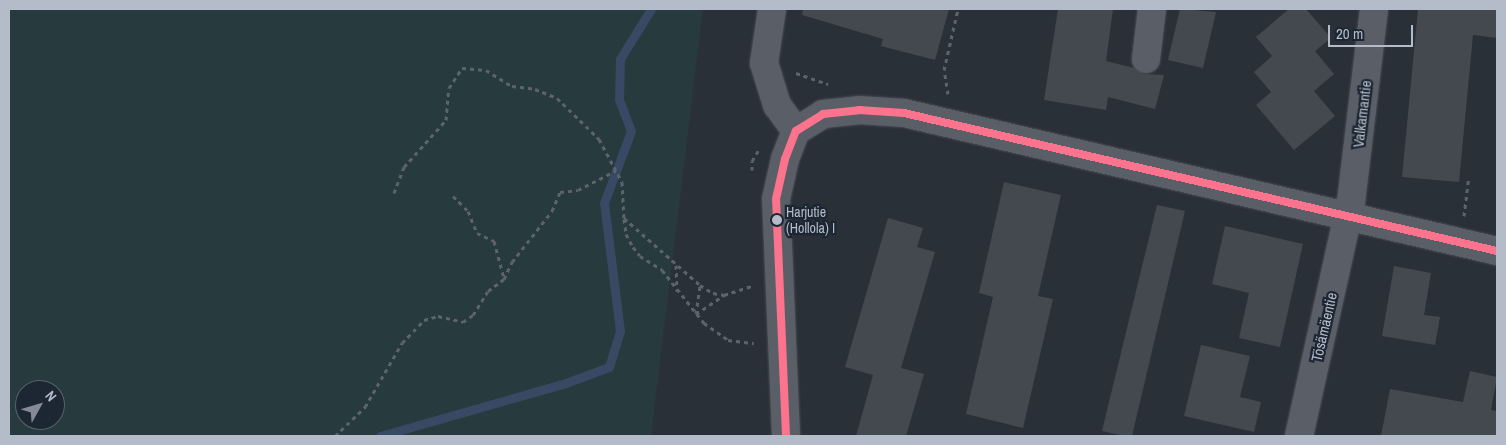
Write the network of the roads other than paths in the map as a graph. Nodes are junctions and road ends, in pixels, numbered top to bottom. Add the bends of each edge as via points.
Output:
1 (772, 9) edge
2 (1152, 9) edge
3 (1374, 9) edge
4 (1146, 59) dead end
5 (796, 131) junction
6 (1347, 218) junction
7 (1497, 251) edge
8 (786, 436) edge
9 (1299, 436) edge

1 - 5 street via 764,63 777,105
2 - 4 street
3 - 6 street, Valkamantie
5 - 6 street via 823,114 860,110 904,113 1317,208
5 - 8 street via 785,159 776,199
6 - 7 street
6 - 9 street, Tösämäentie

